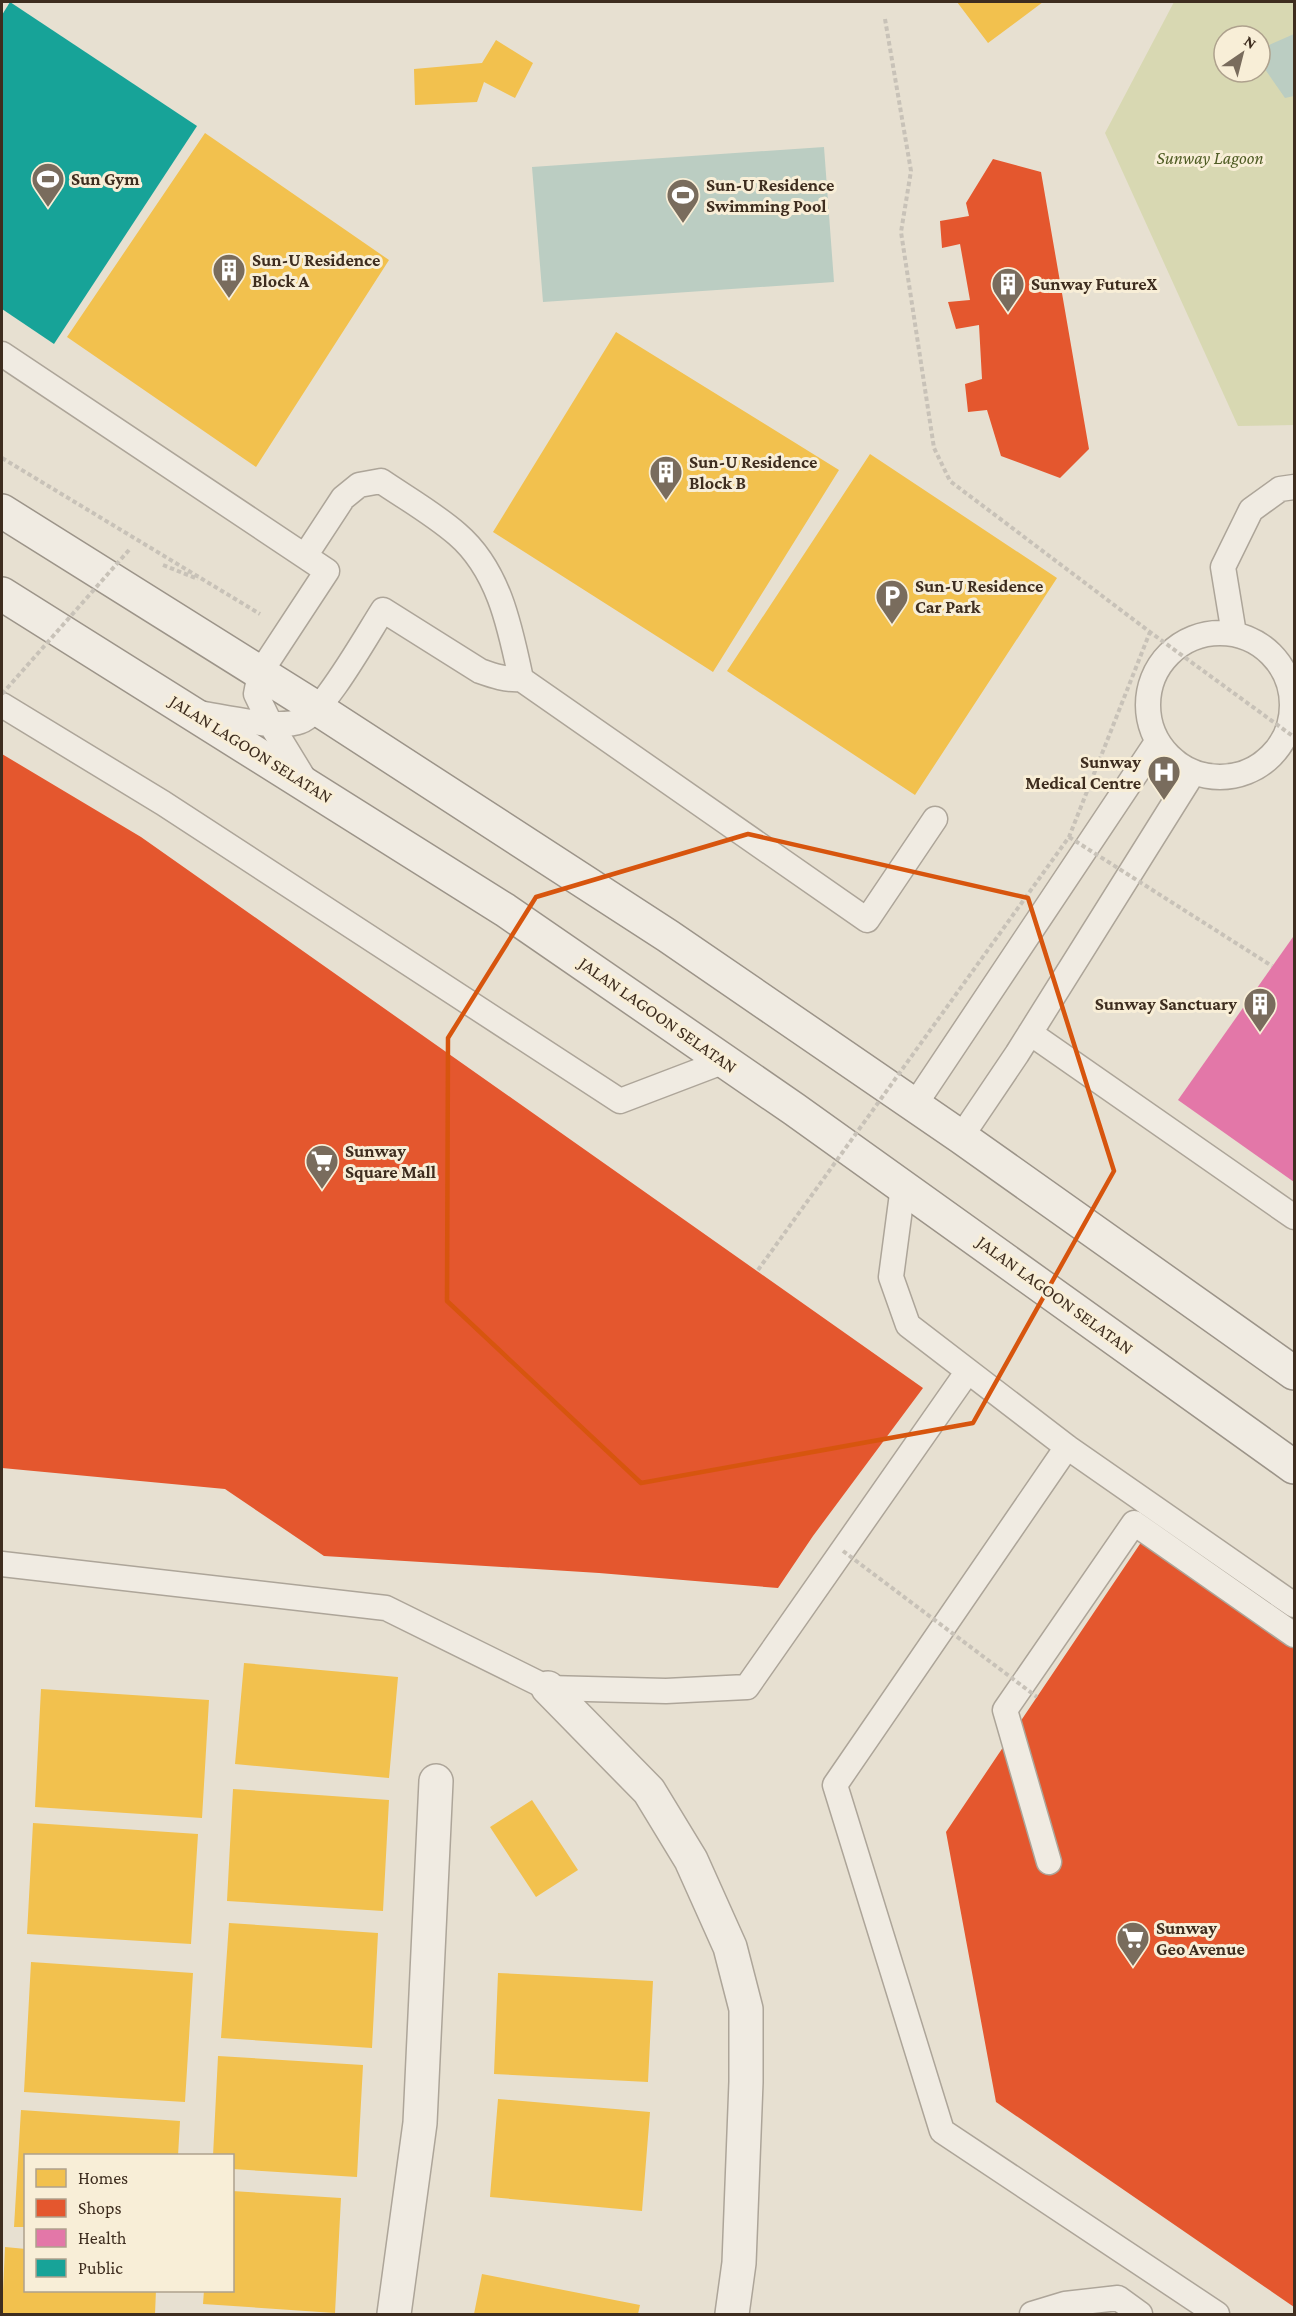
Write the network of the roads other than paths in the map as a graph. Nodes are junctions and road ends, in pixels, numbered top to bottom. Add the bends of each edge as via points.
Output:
1 (2, 354) edge
2 (1294, 487) edge
3 (2, 512) edge
4 (305, 556) junction
5 (2, 594) edge
6 (1234, 634) junction
7 (260, 673) junction
8 (521, 679) junction
9 (1293, 702) edge
10 (2, 705) edge
11 (318, 709) junction
12 (191, 712) junction
13 (270, 723) junction
14 (1157, 742) junction
15 (1193, 773) junction
16 (308, 784) junction
17 (935, 819) dead end
18 (1030, 1033) junction
19 (725, 1061) junction
20 (914, 1106) junction
21 (961, 1137) junction
22 (903, 1186) junction
23 (1294, 1217) edge
24 (968, 1371) junction
25 (1294, 1373) edge
26 (1067, 1448) junction
27 (1294, 1467) edge
28 (2, 1564) edge
29 (1294, 1605) edge
30 (1294, 1635) edge
31 (548, 1688) junction
32 (436, 1781) dead end
33 (1049, 1862) dead end
34 (394, 2314) edge
35 (732, 2314) edge
36 (1032, 2314) edge
37 (1140, 2314) edge
38 (1216, 2314) edge

1 - 4 lane
2 - 6 lane via 1280,489 1251,510 1223,567
3 - 7 main road
4 - 7 lane via 327,571
4 - 8 lane via 343,498 359,485 381,482 458,534 478,558 499,594
5 - 12 main road, JALAN LAGOON SELATAN
6 - 9 lane via 1257,643 1275,659 1287,679
6 - 14 lane via 1210,633 1187,640 1168,654 1154,673 1147,697 1148,720
7 - 11 main road
7 - 13 lane via 256,694
8 - 11 lane via 503,679 480,670 383,610
8 - 17 lane via 867,920
9 - 15 lane via 1289,726 1279,747 1262,765 1241,775 1217,778
10 - 19 lane via 163,803 620,1101
11 - 13 lane via 302,721
11 - 20 main road via 668,936
12 - 13 lane
12 - 16 main road, JALAN LAGOON SELATAN
13 - 16 lane
14 - 15 lane via 1172,761
14 - 20 lane
15 - 18 lane
16 - 19 main road, JALAN LAGOON SELATAN via 505,910
18 - 21 lane
18 - 23 lane
19 - 22 main road, JALAN LAGOON SELATAN
20 - 21 main road
21 - 25 main road
22 - 24 lane via 891,1277 894,1287 908,1325
22 - 27 main road, JALAN LAGOON SELATAN
24 - 26 lane
24 - 31 lane via 747,1688
26 - 29 lane
26 - 38 lane via 835,1785 942,2131
28 - 31 lane via 387,1608
30 - 33 lane via 1134,1523 1005,1710
31 - 35 main road via 649,1791 691,1860 730,1947 746,2009 739,2263
32 - 34 main road via 420,2123
36 - 37 lane via 1065,2304 1118,2298

